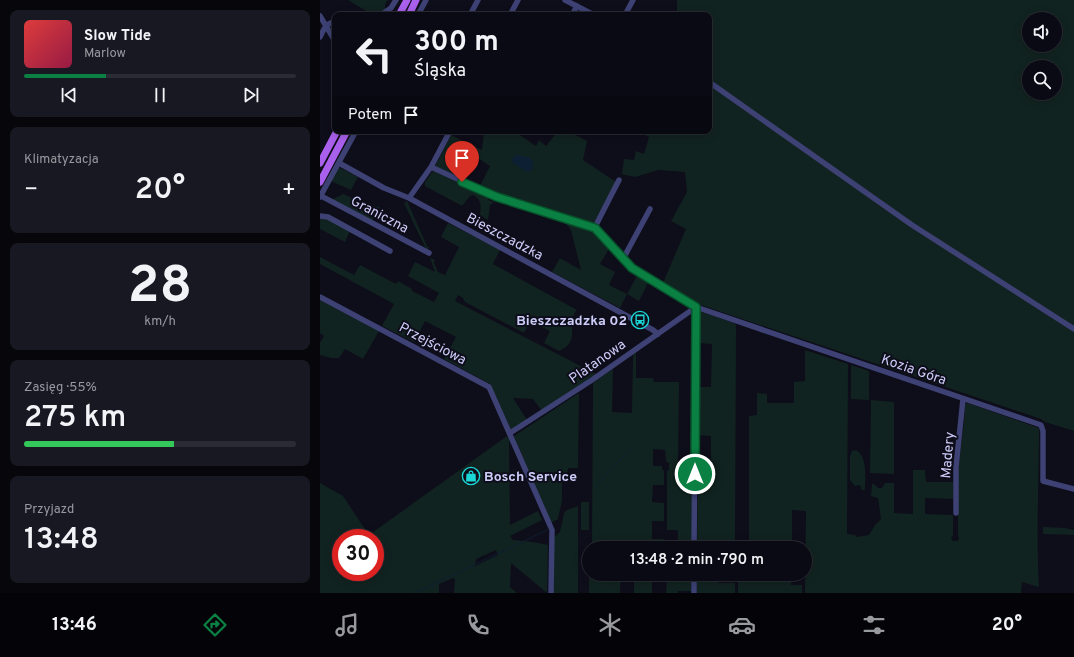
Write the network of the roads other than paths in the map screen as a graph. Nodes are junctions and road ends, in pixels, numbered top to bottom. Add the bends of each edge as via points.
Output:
1 (396, 0) edge
2 (407, 0) edge
3 (416, 0) edge
4 (426, 0) edge
5 (478, 0) edge
6 (518, 0) edge
7 (565, 0) edge
8 (633, 0) edge
9 (577, 6) junction
10 (385, 12) edge
11 (401, 12) edge
12 (410, 12) edge
13 (420, 12) edge
14 (472, 12) edge
15 (512, 12) edge
16 (574, 12) edge
17 (588, 12) edge
18 (627, 12) edge
19 (320, 16) edge
20 (332, 23) edge
21 (326, 26) junction
22 (320, 36) edge
23 (332, 37) edge
24 (712, 84) edge
25 (335, 134) edge
26 (345, 134) edge
27 (354, 134) edge
28 (448, 134) edge
29 (320, 163) edge
30 (339, 163) junction
31 (431, 167) junction
32 (619, 180) dead end
33 (320, 182) edge
34 (320, 197) edge
35 (409, 198) junction
36 (650, 209) dead end
37 (320, 216) edge
38 (595, 228) junction
39 (390, 251) dead end
40 (429, 254) dead end
41 (623, 259) junction
42 (320, 297) edge
43 (696, 307) junction
44 (1074, 329) edge
45 (658, 334) junction
46 (963, 398) junction
47 (510, 433) junction
48 (1074, 489) edge
49 (956, 513) dead end
50 (694, 541) edge
51 (694, 581) edge
52 (551, 593) edge
53 (694, 593) edge

1 - 10 street
2 - 11 main road
3 - 12 main road
4 - 13 street
5 - 14 street
6 - 15 street
7 - 9 street
8 - 18 street
9 - 16 street
9 - 17 street
19 - 21 street
20 - 21 street
21 - 22 street
21 - 23 street
24 - 44 street via 912,225
25 - 29 main road
26 - 33 main road
27 - 30 street
28 - 31 street
30 - 34 street
30 - 35 street, Bieszczadzka via 384,188
31 - 35 street
31 - 38 street via 497,197
32 - 38 street
34 - 40 street, Graniczna
35 - 45 street, Bieszczadzka
36 - 41 street
37 - 39 street via 328,217
38 - 41 street, Kozia Góra
41 - 43 street, Kozia Góra via 635,270
42 - 47 street, Przejściowa via 489,387
43 - 45 street, Platanowa
43 - 46 street, Kozia Góra
43 - 50 street
45 - 47 street, Platanowa
46 - 48 street, Kozia Góra via 1041,425 1043,481
46 - 49 street, Madery via 956,467
47 - 52 street, Przejściowa via 552,530
51 - 53 street

